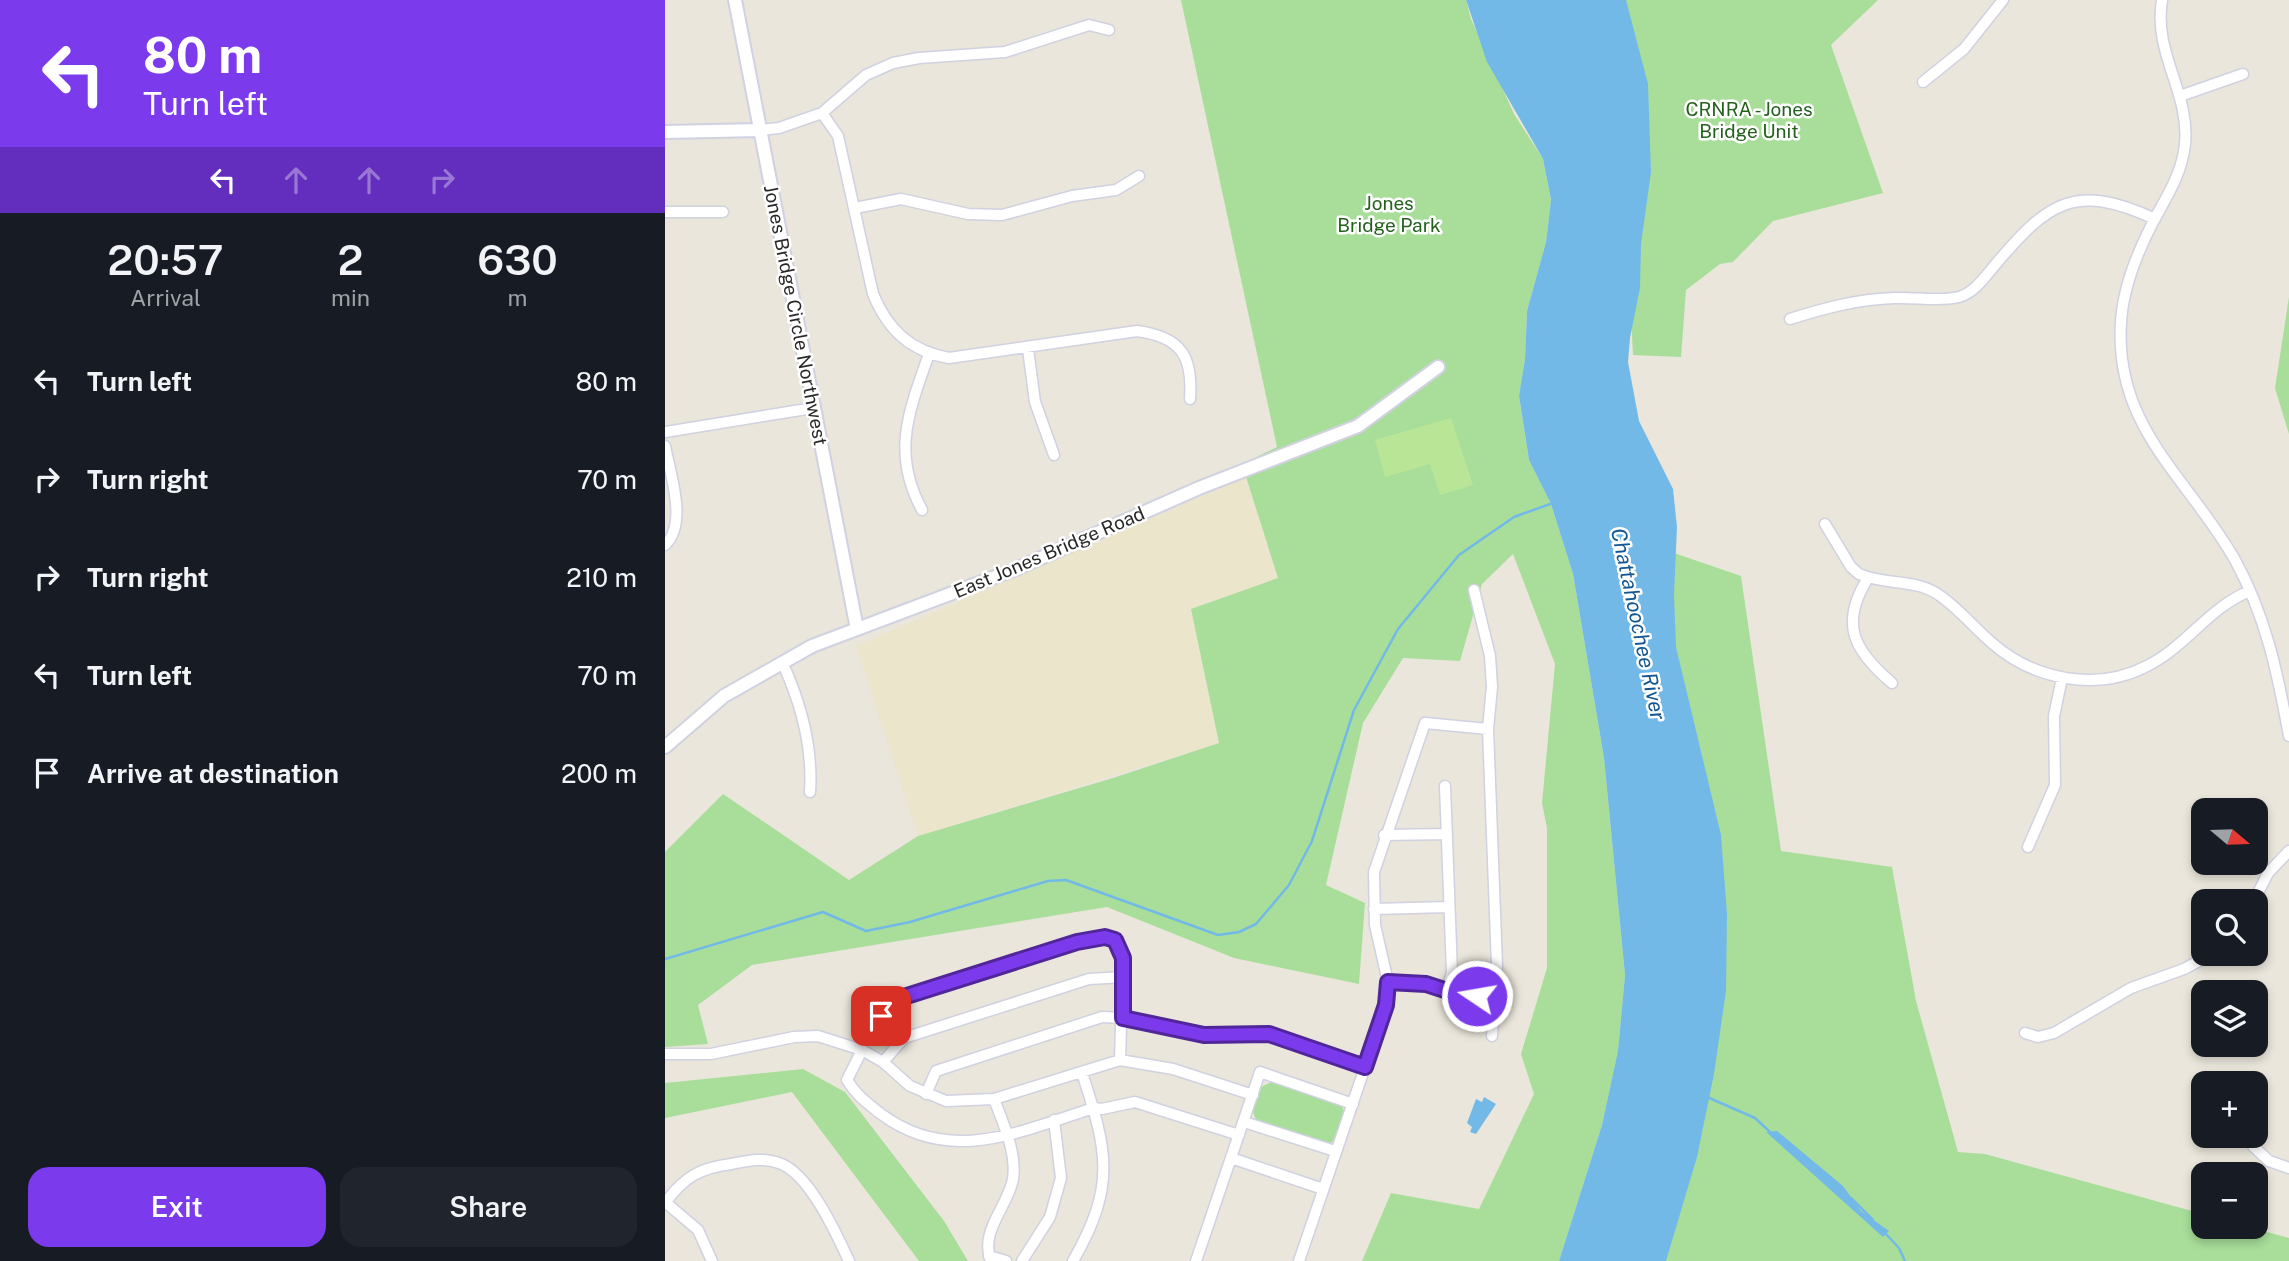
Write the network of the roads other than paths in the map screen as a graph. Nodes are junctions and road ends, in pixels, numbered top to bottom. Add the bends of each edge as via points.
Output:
1 (735, 0) edge
2 (2003, 0) edge
3 (2162, 0) edge
4 (1109, 30) dead end
5 (2243, 74) dead end
6 (1923, 82) dead end
7 (2180, 96) junction
8 (823, 113) junction
9 (760, 130) junction
10 (665, 132) edge
11 (1139, 176) dead end
12 (855, 208) junction
13 (665, 212) edge
14 (723, 212) dead end
15 (2155, 219) junction
16 (1790, 318) dead end
17 (1028, 349) junction
18 (929, 354) junction
19 (1438, 367) dead end
20 (1190, 399) dead end
21 (813, 408) junction
22 (665, 432) edge
23 (665, 446) edge
24 (1054, 455) dead end
25 (922, 510) dead end
26 (1825, 524) dead end
27 (665, 545) edge
28 (1868, 578) junction
29 (1474, 590) dead end
30 (2250, 591) junction
31 (857, 629) junction
32 (782, 662) junction
33 (2062, 678) junction
34 (1892, 683) dead end
35 (1488, 729) junction
36 (2289, 736) edge
37 (665, 747) edge
38 (1445, 786) dead end
39 (810, 792) dead end
40 (1447, 834) junction
41 (1384, 835) junction
42 (2028, 848) dead end
43 (2289, 851) edge
44 (2260, 889) edge
45 (1449, 907) junction
46 (1374, 909) junction
47 (2191, 965) edge
48 (1123, 977) junction
49 (1388, 982) junction
50 (1446, 990) junction
51 (1495, 998) junction
52 (881, 1016) dead end
53 (1123, 1018) junction
54 (2025, 1033) dead end
55 (1492, 1036) dead end
56 (862, 1050) junction
57 (665, 1054) edge
58 (1120, 1060) junction
59 (883, 1062) junction
60 (1365, 1067) junction
61 (1082, 1073) junction
62 (926, 1094) junction
63 (1253, 1095) junction
64 (994, 1099) junction
65 (1353, 1104) junction
66 (1094, 1108) junction
67 (1054, 1120) junction
68 (1244, 1122) junction
69 (1007, 1135) junction
70 (1239, 1135) junction
71 (2255, 1148) edge
72 (1335, 1152) junction
73 (1231, 1158) junction
74 (2289, 1168) edge
75 (1323, 1189) junction
76 (665, 1203) edge
77 (990, 1259) edge
78 (712, 1261) edge
79 (849, 1261) edge
80 (1006, 1261) edge
81 (1022, 1261) edge
82 (1073, 1261) edge
83 (1196, 1261) edge
84 (1299, 1261) edge

1 - 9 street, Jones Bridge Circle Northwest
2 - 6 street via 1964,49
3 - 7 street via 2162,47
4 - 8 street via 1089,25 1005,52 893,63 866,75
5 - 7 street
7 - 15 street via 2186,127 2183,158
8 - 9 street
8 - 12 street via 838,136
9 - 10 street
9 - 21 street, Jones Bridge Circle Northwest
11 - 12 street via 1116,190 1072,195 1002,215 968,214 901,199
12 - 18 street via 873,294 883,317 896,333
13 - 14 street
15 - 16 street via 2110,202 2066,205 2028,225 1983,279 1963,295 1938,300 1858,300
15 - 30 street via 2134,263 2123,306 2121,345 2127,386 2150,441 2218,534
17 - 18 street via 970,358
17 - 20 street via 1137,331 1155,333 1185,356 1192,372
17 - 24 street via 1035,402
18 - 25 street via 909,413 904,448 911,490
19 - 31 street, East Jones Bridge Road via 1358,426 1199,488 1016,569
21 - 22 street
21 - 31 street, Jones Bridge Circle Northwest
23 - 27 street via 676,527
26 - 28 street via 1851,567
28 - 33 street via 1934,592 2005,654
28 - 34 street via 1854,605 1854,636 1865,659
29 - 35 street via 1490,656
30 - 33 street via 2219,607 2178,646 2145,667 2103,679
30 - 36 street via 2276,664
31 - 32 street, East Jones Bridge Road
32 - 37 street, East Jones Bridge Road via 724,696
32 - 39 street via 800,701 812,767
33 - 42 street via 2055,716 2055,785
35 - 41 street via 1425,723
35 - 51 street
38 - 40 street
40 - 41 street
40 - 45 street
41 - 46 street via 1374,872
43 - 44 street
45 - 46 street
45 - 50 street via 1452,973
46 - 49 street
47 - 54 street via 2131,988 2054,1033 2038,1037
48 - 52 street via 1123,958 1115,940 1105,937 894,1000
48 - 53 street
48 - 59 street via 1089,979 904,1038
49 - 50 street
49 - 60 street via 1386,1005
50 - 51 street
51 - 55 street
53 - 58 street
53 - 60 street via 1204,1035 1269,1034
53 - 62 street via 1102,1017 951,1065 936,1071
56 - 57 street via 835,1040 795,1037 711,1054
56 - 59 street
56 - 69 street via 847,1080 856,1094 897,1125 957,1143
58 - 61 street
58 - 63 street via 1173,1069
59 - 62 street via 909,1086
60 - 65 street
61 - 64 street
61 - 66 street
62 - 64 street via 946,1101
63 - 65 street via 1260,1072
63 - 68 street
64 - 69 street
65 - 72 street
66 - 67 street
66 - 70 street via 1135,1102
66 - 82 street via 1105,1178 1097,1215
67 - 69 street
67 - 81 street via 1061,1178 1049,1217
68 - 70 street
68 - 72 street
69 - 77 street via 1013,1177 988,1236
70 - 73 street
71 - 74 street via 2269,1161
72 - 75 street
73 - 75 street
73 - 83 street
75 - 84 street
76 - 78 street via 698,1230
76 - 79 street via 679,1184 698,1170 762,1159 779,1163 793,1170 809,1189
77 - 80 street

